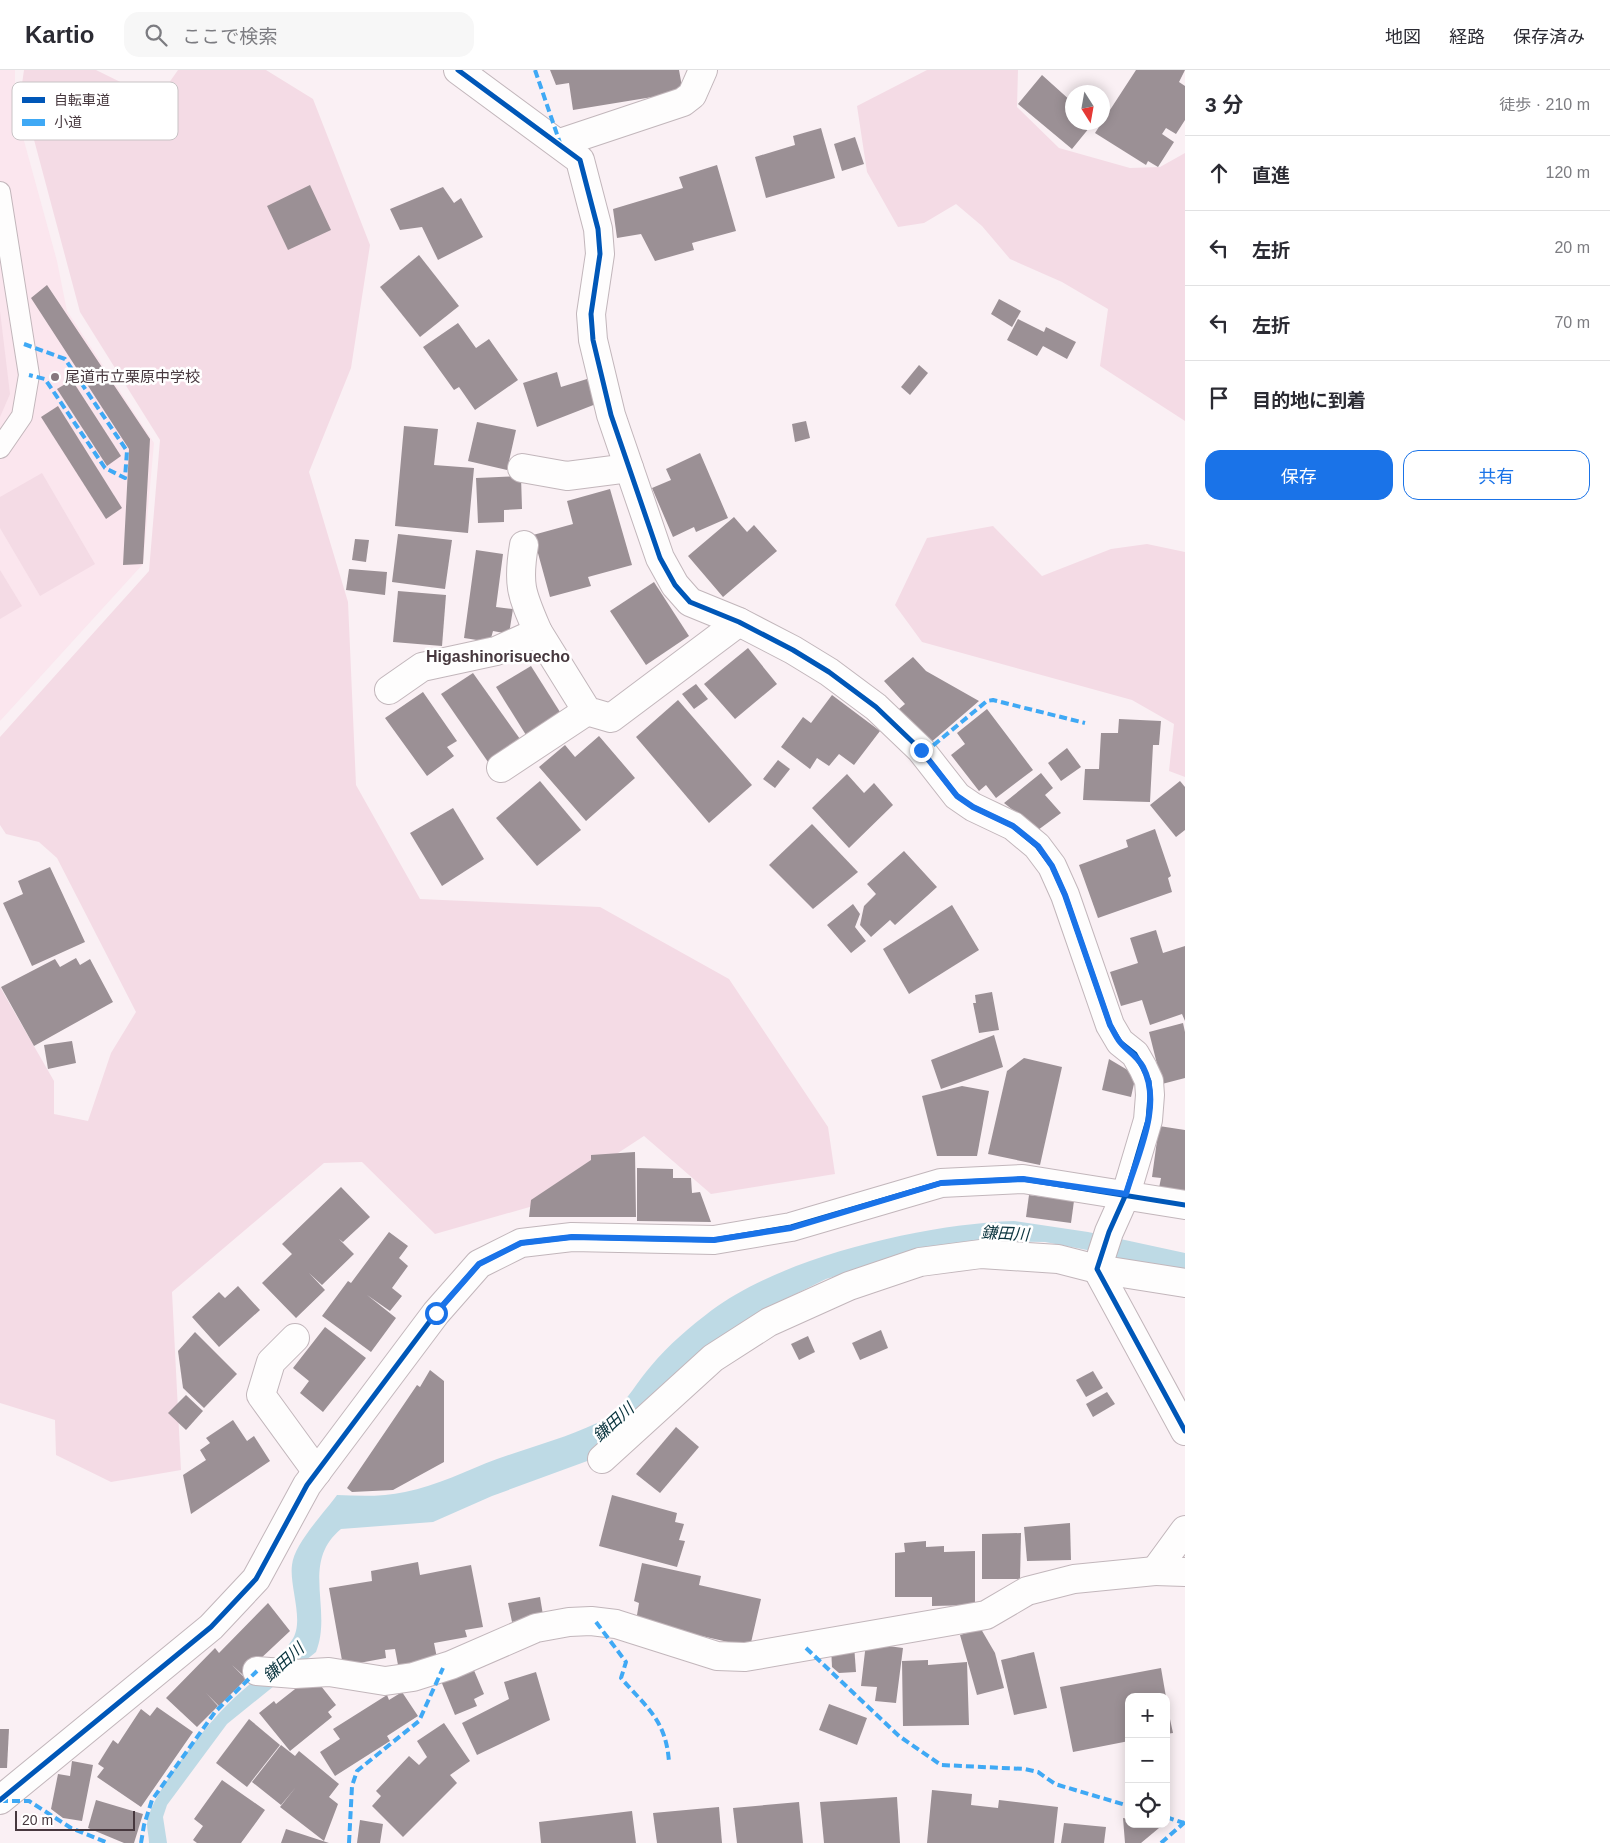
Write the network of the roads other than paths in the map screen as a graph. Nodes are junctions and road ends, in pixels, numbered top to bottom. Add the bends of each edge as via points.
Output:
1 (458, 70) edge
2 (704, 70) edge
3 (560, 143) junction
4 (0, 192) edge
5 (0, 448) edge
6 (522, 468) dead end
7 (630, 468) junction
8 (524, 545) dead end
9 (739, 622) junction
10 (538, 632) junction
11 (389, 690) dead end
12 (587, 711) junction
13 (501, 768) dead end
14 (1126, 1194) junction
15 (1185, 1205) edge
16 (1097, 1265) junction
17 (1185, 1283) edge
18 (295, 1338) dead end
19 (1185, 1431) edge
20 (602, 1459) dead end
21 (317, 1472) junction
22 (1185, 1530) edge
23 (1155, 1571) junction
24 (1185, 1572) edge
25 (258, 1672) dead end
26 (0, 1800) edge

1 - 3 street
2 - 3 street via 692,96 683,102
3 - 7 street via 580,160 598,228 600,254 591,314 593,340 611,415
4 - 5 lane via 29,375 22,416
6 - 7 street via 567,476
7 - 9 street via 660,558 675,585 690,602
8 - 10 street via 519,572 522,593
9 - 12 street via 612,718
9 - 14 street via 800,654 876,707 921,750 957,796 1013,826 1038,846 1052,866 1110,1025 1120,1042 1135,1054 1149,1081 1148,1120
10 - 11 street via 496,651 422,667
10 - 12 street
12 - 13 street
14 - 15 street
14 - 16 street
14 - 21 street via 1023,1179 941,1183 791,1228 714,1240 572,1237 521,1243 479,1264 442,1306
16 - 17 street
16 - 19 street
16 - 20 street via 981,1254 920,1262 848,1286 768,1322 713,1358
18 - 21 street via 271,1362 261,1395
21 - 26 street via 256,1579 210,1627
22 - 23 street
23 - 24 street
23 - 25 street via 1074,1579 1027,1591 986,1615 745,1657 717,1656 616,1624 584,1621 536,1628 451,1665 414,1677 385,1681 329,1672

